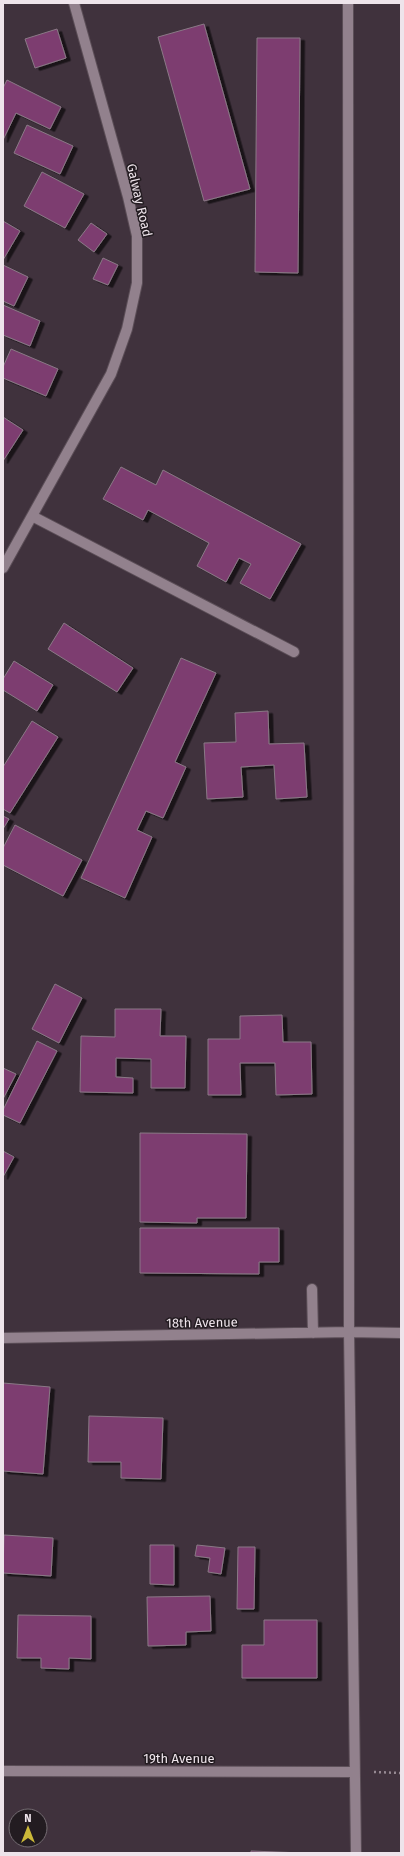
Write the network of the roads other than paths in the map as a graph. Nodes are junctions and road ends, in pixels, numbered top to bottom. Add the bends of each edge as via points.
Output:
1 (74, 3) edge
2 (348, 3) edge
3 (32, 516) junction
4 (3, 568) edge
5 (294, 652) dead end
6 (312, 1289) dead end
7 (349, 1332) junction
8 (313, 1333) junction
9 (401, 1333) edge
10 (3, 1338) edge
11 (3, 1771) edge
12 (354, 1772) junction
13 (356, 1853) edge

1 - 3 street, Galway Road via 137,236 137,283 127,329 111,374
2 - 7 street
3 - 4 street, Galway Road
3 - 5 street
6 - 8 street
7 - 8 street, 18th Avenue
7 - 9 street, 18th Avenue
7 - 12 street
8 - 10 street, 18th Avenue
11 - 12 street, 19th Avenue
12 - 13 street

